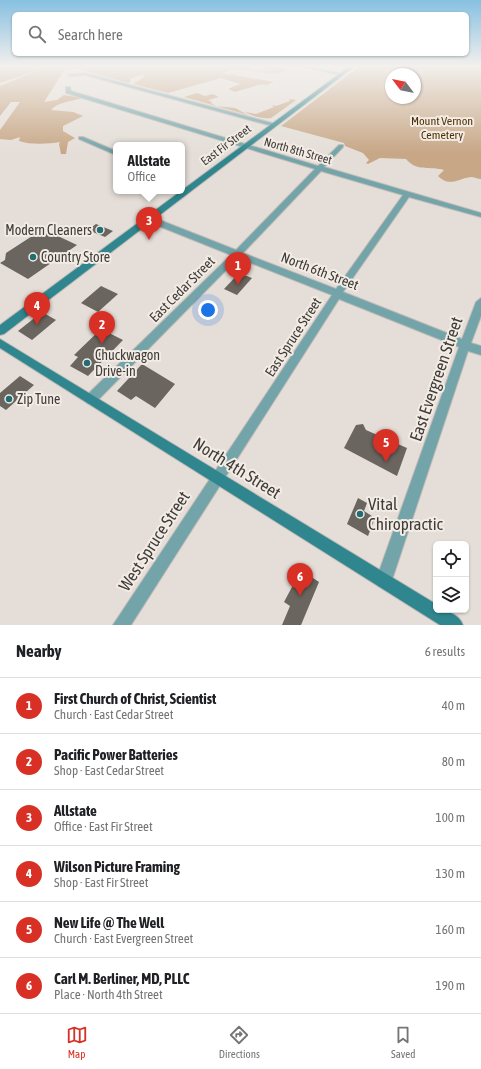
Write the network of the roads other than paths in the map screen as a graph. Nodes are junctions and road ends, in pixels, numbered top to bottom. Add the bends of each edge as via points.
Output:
1 (79, 95) edge
2 (163, 95) edge
3 (313, 95) edge
4 (274, 125) junction
5 (81, 138) dead end
6 (341, 146) dead end
7 (244, 147) junction
8 (113, 152) edge
9 (320, 169) junction
10 (185, 189) edge
11 (179, 194) edge
12 (407, 194) junction
13 (481, 215) edge
14 (149, 219) junction
15 (237, 254) junction
16 (338, 294) junction
17 (481, 302) edge
18 (0, 332) edge
19 (0, 343) edge
20 (465, 344) junction
21 (481, 351) edge
22 (91, 399) junction
23 (218, 478) junction
24 (384, 580) junction
25 (122, 625) edge
26 (455, 625) edge

1 - 7 street, North 8th Street
2 - 4 street
3 - 4 street, East Fir Street
4 - 7 street, East Fir Street
5 - 8 street
6 - 9 street, East Cedar Street
7 - 9 street, North 8th Street
7 - 10 street, East Fir Street
9 - 12 street, North 8th Street
9 - 15 street, East Cedar Street
11 - 14 street, East Fir Street
12 - 13 street, North 8th Street
12 - 16 street, East Spruce Street
14 - 15 street, North 6th Street
14 - 18 street, East Fir Street
15 - 16 street, North 6th Street
15 - 22 street, East Cedar Street
16 - 20 street, North 6th Street
16 - 23 street, East Spruce Street
17 - 20 street, East Evergreen Street
19 - 22 street, North 4th Street
20 - 21 street, North 6th Street
20 - 24 street, East Evergreen Street
22 - 23 street, North 4th Street
23 - 24 street, North 4th Street
23 - 25 street, West Spruce Street
24 - 26 street, North 4th Street

